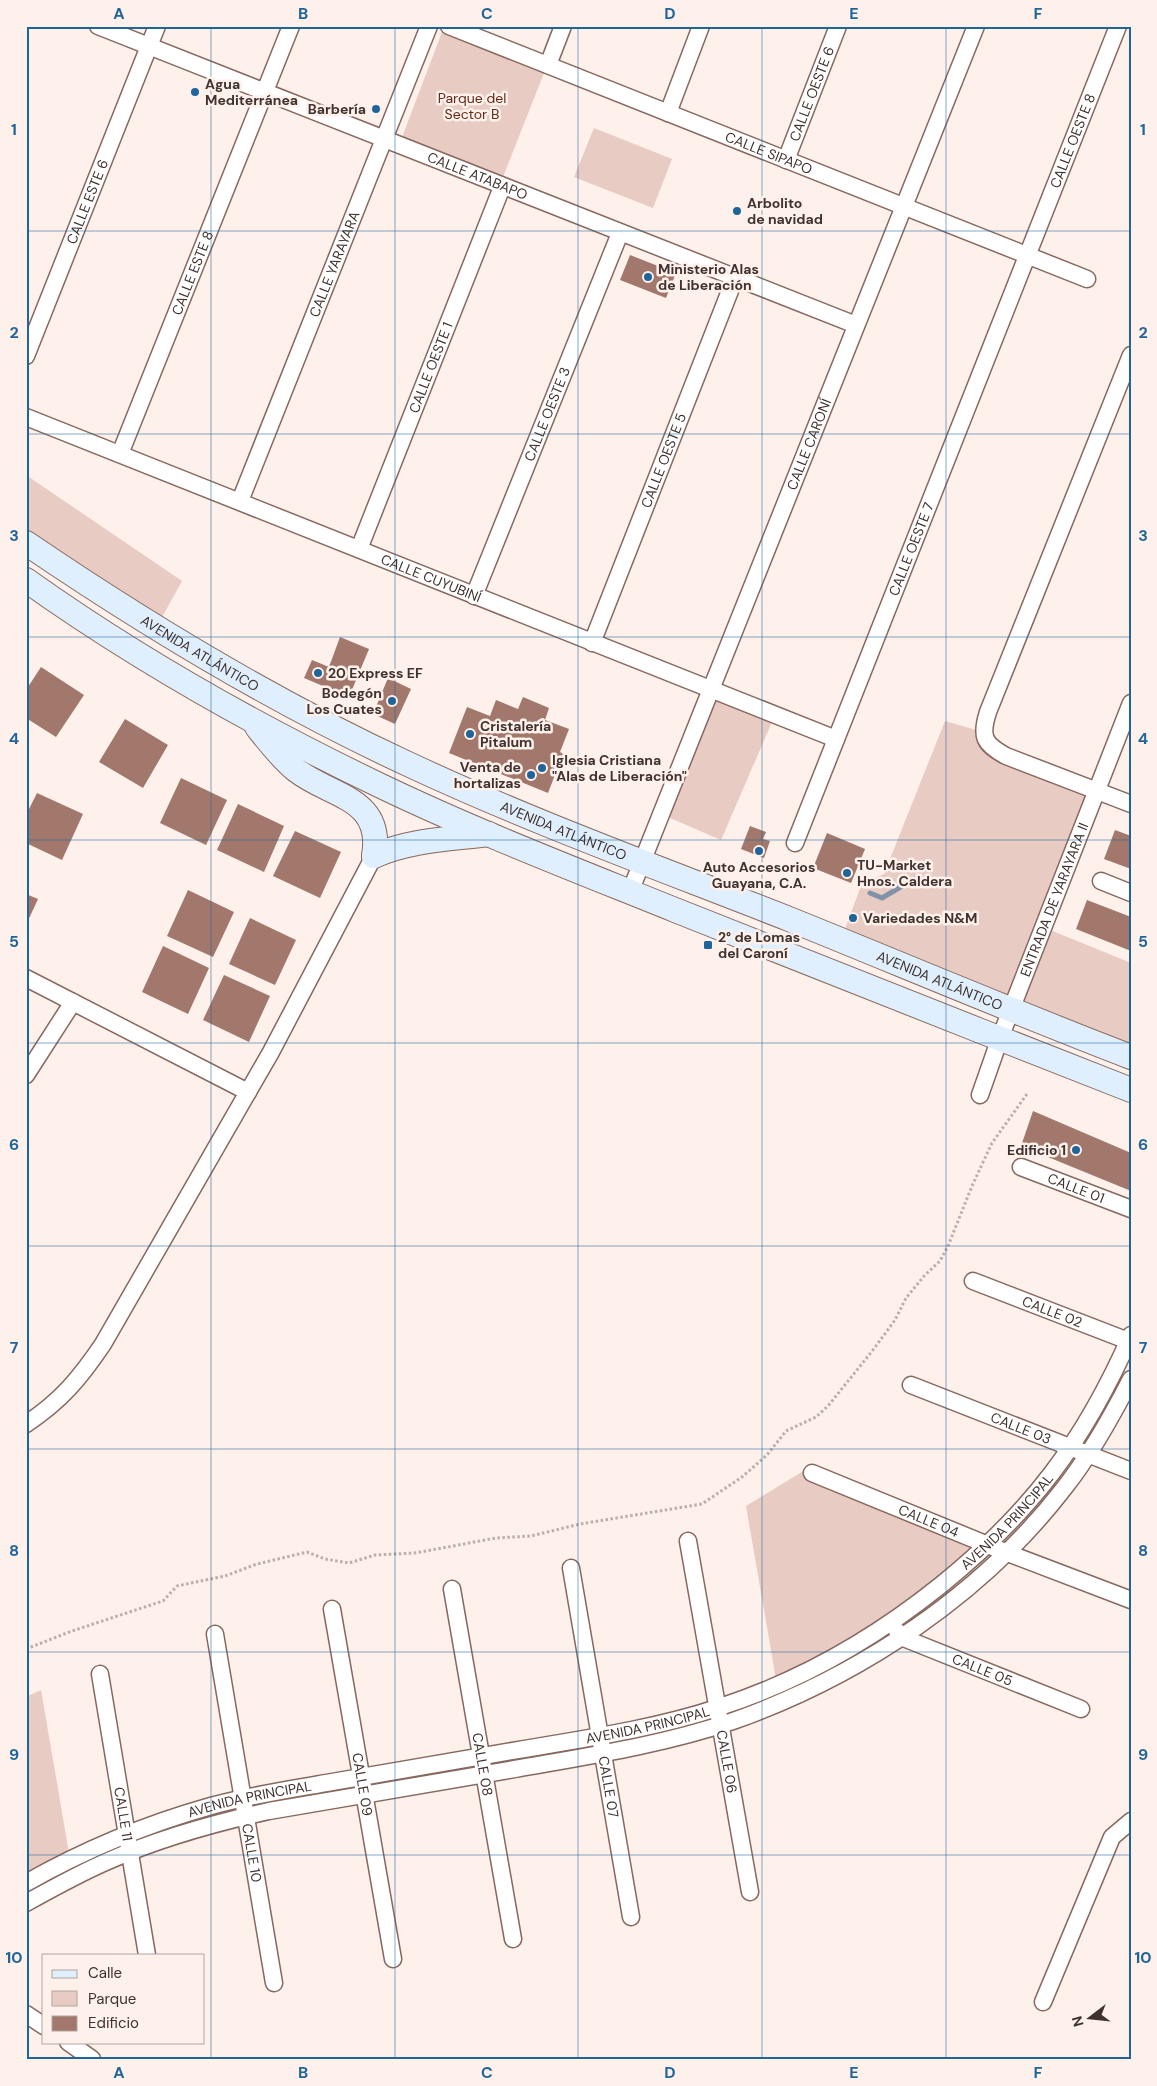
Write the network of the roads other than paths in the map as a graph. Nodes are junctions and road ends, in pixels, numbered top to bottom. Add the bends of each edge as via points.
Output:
1 (98, 26) edge
2 (157, 26) edge
3 (291, 26) edge
4 (429, 26) edge
5 (449, 26) edge
6 (563, 26) edge
7 (701, 26) edge
8 (838, 26) edge
9 (976, 26) edge
10 (1118, 26) edge
11 (149, 46) junction
12 (548, 65) junction
13 (265, 92) junction
14 (668, 113) junction
15 (385, 140) junction
16 (786, 160) junction
17 (502, 187) junction
18 (903, 206) junction
19 (620, 233) junction
20 (1027, 255) junction
21 (735, 278) junction
22 (1087, 278) dead end
23 (856, 325) junction
24 (1131, 355) edge
25 (26, 356) edge
26 (26, 417) edge
27 (120, 454) junction
28 (240, 501) junction
29 (26, 543) edge
30 (359, 549) junction
31 (26, 580) edge
32 (474, 596) junction
33 (592, 643) junction
34 (710, 690) junction
35 (1131, 703) edge
36 (249, 718) junction
37 (836, 739) junction
38 (1096, 791) junction
39 (1131, 804) edge
40 (489, 834) junction
41 (795, 843) dead end
42 (374, 856) junction
43 (641, 861) junction
44 (1101, 881) dead end
45 (630, 892) junction
46 (1131, 893) edge
47 (26, 978) edge
48 (73, 1002) junction
49 (1011, 1009) junction
50 (1000, 1038) junction
51 (1131, 1057) edge
52 (26, 1075) edge
53 (1131, 1090) edge
54 (248, 1092) junction
55 (980, 1094) dead end
56 (1021, 1167) dead end
57 (1131, 1209) edge
58 (974, 1281) dead end
59 (1130, 1340) edge
60 (1131, 1378) edge
61 (911, 1385) dead end
62 (26, 1424) edge
63 (1071, 1448) junction
64 (1088, 1454) junction
65 (1131, 1471) edge
66 (812, 1473) dead end
67 (688, 1541) dead end
68 (988, 1545) junction
69 (1005, 1552) junction
70 (571, 1568) dead end
71 (452, 1589) dead end
72 (1131, 1600) edge
73 (332, 1609) dead end
74 (891, 1622) junction
75 (215, 1634) dead end
76 (901, 1637) junction
77 (100, 1674) dead end
78 (717, 1708) junction
79 (1080, 1709) dead end
80 (720, 1725) junction
81 (599, 1736) junction
82 (603, 1753) junction
83 (480, 1756) junction
84 (484, 1774) junction
85 (362, 1777) junction
86 (365, 1794) junction
87 (243, 1798) junction
88 (246, 1816) junction
89 (1131, 1821) edge
90 (126, 1834) junction
91 (130, 1852) junction
92 (26, 1883) edge
93 (750, 1892) dead end
94 (26, 1903) edge
95 (631, 1917) dead end
96 (513, 1939) dead end
97 (147, 1954) edge
98 (393, 1959) dead end
99 (274, 1983) dead end
100 (1043, 2002) dead end
101 (26, 2014) edge
102 (42, 2025) edge
103 (71, 2044) edge
104 (92, 2058) dead end

1 - 11 street, CALLE ATABAPO
2 - 11 street
3 - 13 street, CALLE ESTE 8
4 - 15 street, CALLE YARAYARA
5 - 12 street, CALLE SIPAPO
6 - 12 street
7 - 14 street
8 - 16 street, CALLE OESTE 6
9 - 18 street, CALLE CARONÍ
10 - 20 street, CALLE OESTE 8
11 - 13 street, CALLE ATABAPO
11 - 25 street, CALLE ESTE 6
12 - 14 street, CALLE SIPAPO
13 - 15 street, CALLE ATABAPO
13 - 27 street, CALLE ESTE 8
14 - 16 street, CALLE SIPAPO
15 - 17 street, CALLE ATABAPO
15 - 28 street, CALLE YARAYARA
16 - 18 street, CALLE SIPAPO
17 - 19 street, CALLE ATABAPO
17 - 30 street, CALLE OESTE 1
18 - 20 street, CALLE SIPAPO
18 - 23 street, CALLE CARONÍ
19 - 21 street, CALLE ATABAPO
19 - 32 street, CALLE OESTE 3
20 - 22 street, CALLE SIPAPO
20 - 37 street, CALLE OESTE 7
21 - 23 street, CALLE ATABAPO
21 - 33 street, CALLE OESTE 5
23 - 34 street, CALLE CARONÍ
24 - 38 street via 984,724 985,739 996,750
26 - 27 street, CALLE CUYUBINÍ
27 - 28 street, CALLE CUYUBINÍ
28 - 30 street, CALLE CUYUBINÍ
29 - 43 main road, AVENIDA ATLÁNTICO via 201,655 351,736 468,791
30 - 32 street, CALLE CUYUBINÍ
31 - 36 main road via 137,653
32 - 33 street, CALLE CUYUBINÍ
33 - 34 street, CALLE CUYUBINÍ
34 - 37 street, CALLE CUYUBINÍ
34 - 43 street, CALLE CARONÍ
35 - 38 street, ENTRADA DE YARAYARA II
36 - 40 main road via 380,786
36 - 42 main road via 295,770 357,805 374,829 377,839
37 - 41 street, CALLE OESTE 7
38 - 39 street
38 - 49 street, ENTRADA DE YARAYARA II
40 - 42 main road via 405,845
40 - 45 main road
42 - 54 street
43 - 45 street, CALLE CARONÍ
43 - 49 main road, AVENIDA ATLÁNTICO
44 - 46 street
45 - 50 main road
47 - 48 street
48 - 52 street
48 - 54 street
49 - 50 street, ENTRADA DE YARAYARA II
49 - 51 main road, AVENIDA ATLÁNTICO
50 - 53 main road
50 - 55 street, ENTRADA DE YARAYARA II
54 - 62 street via 103,1344 61,1398
56 - 57 street, CALLE 01
58 - 59 street, CALLE 02
59 - 63 street, AVENIDA PRINCIPAL via 1093,1413
60 - 64 street, AVENIDA PRINCIPAL
61 - 63 street, CALLE 03
63 - 64 street, CALLE 03
63 - 68 street, AVENIDA PRINCIPAL via 1040,1491
64 - 65 street, CALLE 03
64 - 69 street, AVENIDA PRINCIPAL via 1051,1504
66 - 68 street, CALLE 04
67 - 78 street, CALLE 06
68 - 69 street, CALLE 04
68 - 74 street, AVENIDA PRINCIPAL
69 - 72 street, CALLE 04
69 - 76 street, AVENIDA PRINCIPAL via 962,1591
70 - 81 street, CALLE 07
71 - 83 street, CALLE 08
73 - 85 street, CALLE 09
74 - 76 street
74 - 78 street, AVENIDA PRINCIPAL via 791,1679
75 - 87 street, CALLE 10
76 - 79 street, CALLE 05
76 - 80 street, AVENIDA PRINCIPAL via 812,1688
77 - 90 street, CALLE 11
78 - 80 street, CALLE 06
78 - 81 street, AVENIDA PRINCIPAL
80 - 82 street, AVENIDA PRINCIPAL
80 - 93 street, CALLE 06
81 - 82 street, CALLE 07
81 - 83 street, AVENIDA PRINCIPAL
82 - 84 street, AVENIDA PRINCIPAL
82 - 95 street, CALLE 07
83 - 84 street, CALLE 08
83 - 85 street, AVENIDA PRINCIPAL
84 - 86 street, AVENIDA PRINCIPAL
84 - 96 street, CALLE 08
85 - 86 street, CALLE 09
85 - 87 street, AVENIDA PRINCIPAL
86 - 88 street, AVENIDA PRINCIPAL
86 - 98 street, CALLE 09
87 - 88 street, CALLE 10
87 - 90 street, AVENIDA PRINCIPAL
88 - 91 street, AVENIDA PRINCIPAL
88 - 99 street, CALLE 10
89 - 100 street via 1112,1837
90 - 91 street, CALLE 11
90 - 92 street, AVENIDA PRINCIPAL
91 - 94 street, AVENIDA PRINCIPAL
91 - 97 street, CALLE 11
101 - 102 street
103 - 104 street

